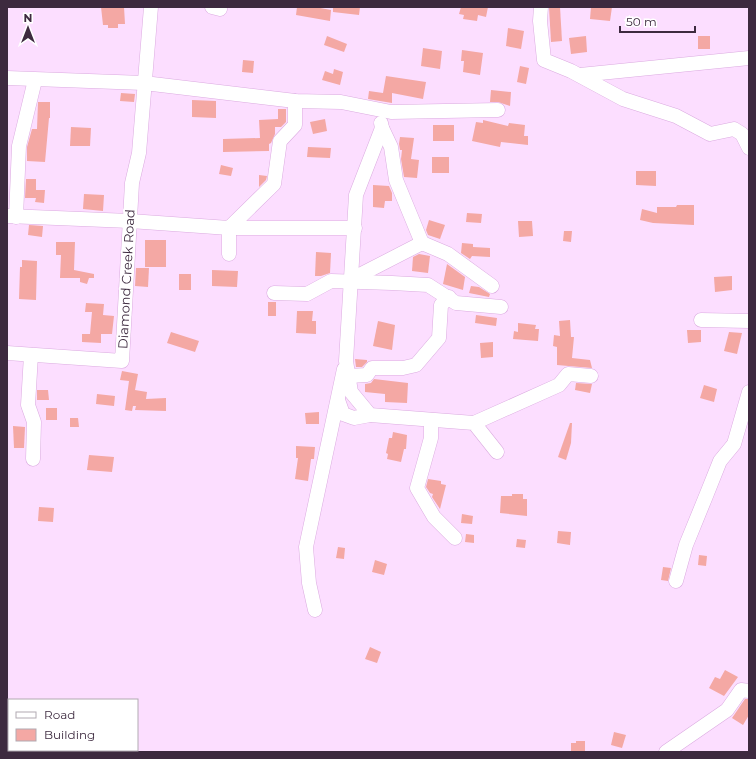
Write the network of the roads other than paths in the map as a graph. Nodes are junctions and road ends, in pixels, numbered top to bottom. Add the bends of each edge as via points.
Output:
1 (151, 7) edge
2 (541, 7) edge
3 (749, 58) edge
4 (580, 75) junction
5 (7, 78) edge
6 (35, 80) junction
7 (144, 83) junction
8 (295, 101) junction
9 (498, 110) dead end
10 (380, 111) junction
11 (382, 128) junction
12 (749, 148) edge
13 (12, 216) edge
14 (130, 221) junction
15 (229, 228) junction
16 (355, 228) junction
17 (422, 243) junction
18 (229, 254) dead end
19 (350, 281) junction
20 (492, 286) dead end
21 (274, 293) dead end
22 (449, 297) junction
23 (501, 307) dead end
24 (701, 320) dead end
25 (749, 321) edge
26 (7, 353) edge
27 (31, 355) junction
28 (346, 361) junction
29 (349, 376) junction
30 (591, 376) dead end
31 (749, 392) edge
32 (338, 400) junction
33 (370, 415) junction
34 (431, 420) junction
35 (474, 423) junction
36 (497, 452) dead end
37 (33, 458) dead end
38 (455, 538) dead end
39 (676, 581) dead end
40 (315, 610) dead end
41 (749, 691) edge
42 (666, 752) edge

1 - 7 street, Diamond Creek Road
2 - 4 street via 544,60
3 - 4 street
4 - 12 street via 623,99 676,116 710,134 734,129 742,134
5 - 6 street
6 - 7 street
6 - 13 street via 20,146
7 - 8 street
7 - 14 street, Diamond Creek Road via 139,153 132,183
8 - 10 street via 341,102
8 - 15 street via 295,125 280,141 274,184
9 - 10 street
10 - 11 street
11 - 16 street via 356,195
11 - 17 street via 391,147 396,180
13 - 14 street
14 - 15 street
14 - 27 street, Diamond Creek Road via 122,361
15 - 16 street
15 - 18 street
16 - 19 street
17 - 19 street
17 - 20 street via 448,254
19 - 21 street via 331,281 307,294
19 - 22 street via 428,285
19 - 28 street
22 - 23 street via 456,303
22 - 29 street via 441,305 439,338 416,365 403,368 372,368 367,375
24 - 25 street
26 - 27 street, Diamond Creek Road
27 - 37 street via 28,405 34,422
28 - 29 street
28 - 32 street
29 - 33 street via 351,392
30 - 35 street via 568,374 559,385
31 - 39 street via 734,444 720,461 686,545
32 - 33 street via 343,414 354,418
32 - 40 street via 306,547 309,583
33 - 34 street
34 - 35 street
34 - 38 street via 431,438 417,488 434,517
35 - 36 street
41 - 42 street via 741,690 726,710

